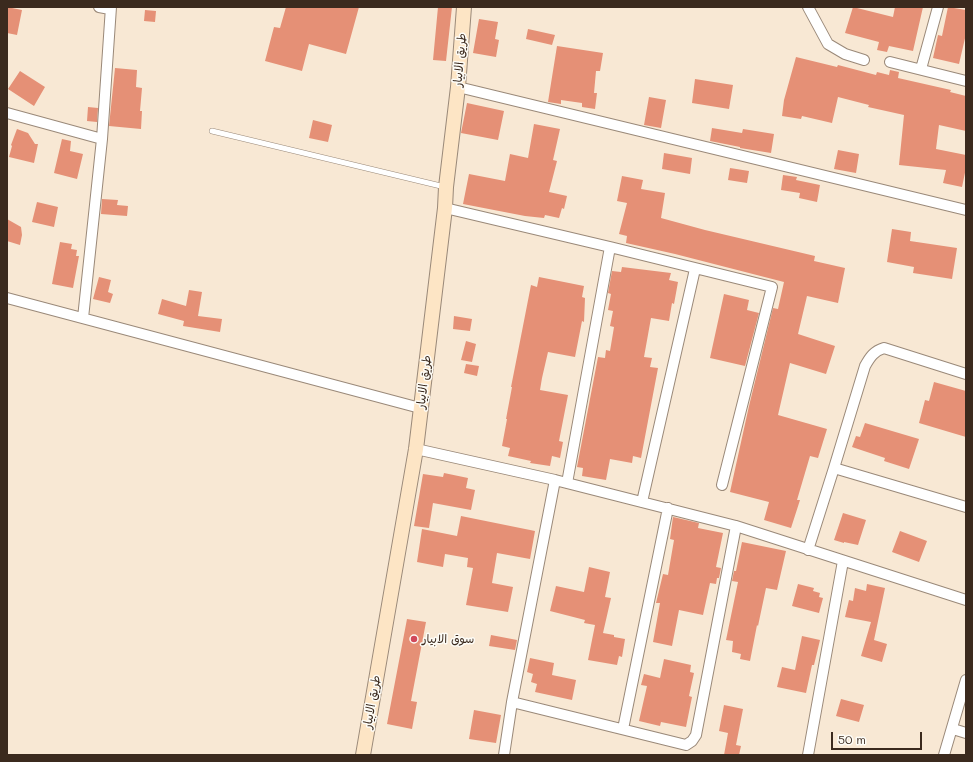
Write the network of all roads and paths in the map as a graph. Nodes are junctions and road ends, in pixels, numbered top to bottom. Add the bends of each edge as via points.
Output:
1 (99, 7) edge
2 (464, 7) edge
3 (808, 7) edge
4 (938, 7) edge
5 (110, 8) edge
6 (864, 60) dead end
7 (890, 62) dead end
8 (921, 69) junction
9 (966, 81) edge
10 (458, 87) junction
11 (7, 113) edge
12 (212, 131) dead end
13 (102, 139) junction
14 (446, 187) junction
15 (445, 208) junction
16 (966, 210) edge
17 (610, 247) junction
18 (695, 269) junction
19 (7, 298) edge
20 (83, 318) junction
21 (966, 374) edge
22 (420, 408) junction
23 (416, 449) junction
24 (834, 468) junction
25 (555, 480) junction
26 (567, 483) junction
27 (722, 485) dead end
28 (642, 502) junction
29 (966, 507) edge
30 (668, 508) junction
31 (736, 526) junction
32 (808, 550) junction
33 (844, 561) junction
34 (966, 600) edge
35 (966, 680) edge
36 (512, 702) junction
37 (623, 729) junction
38 (953, 729) junction
39 (966, 733) edge
40 (363, 755) edge
41 (504, 755) edge
42 (808, 755) edge
43 (944, 755) edge

1 - 5 street
2 - 10 main road, طريق الابيار
3 - 6 street via 828,44 845,54
4 - 8 street
5 - 13 street
7 - 8 street
8 - 9 street
10 - 14 main road, طريق الابيار
10 - 16 street
11 - 13 street
12 - 14 lane
13 - 20 street
14 - 15 main road, طريق الابيار
15 - 17 street
15 - 22 main road, طريق الابيار
17 - 18 street
17 - 26 street
18 - 27 street via 772,287
18 - 28 street
19 - 20 street
20 - 22 street
21 - 24 street via 892,350 877,350 865,366
22 - 23 main road, طريق الابيار
23 - 25 street
23 - 40 main road, طريق الابيار
24 - 29 street
24 - 32 street
25 - 26 street
25 - 36 street
26 - 28 street
28 - 30 street
30 - 31 street
30 - 37 street
31 - 32 street
31 - 37 street via 696,735 686,745
32 - 33 street
33 - 34 street
33 - 42 street
35 - 38 street
36 - 37 street
36 - 41 street
38 - 39 street
38 - 43 street

